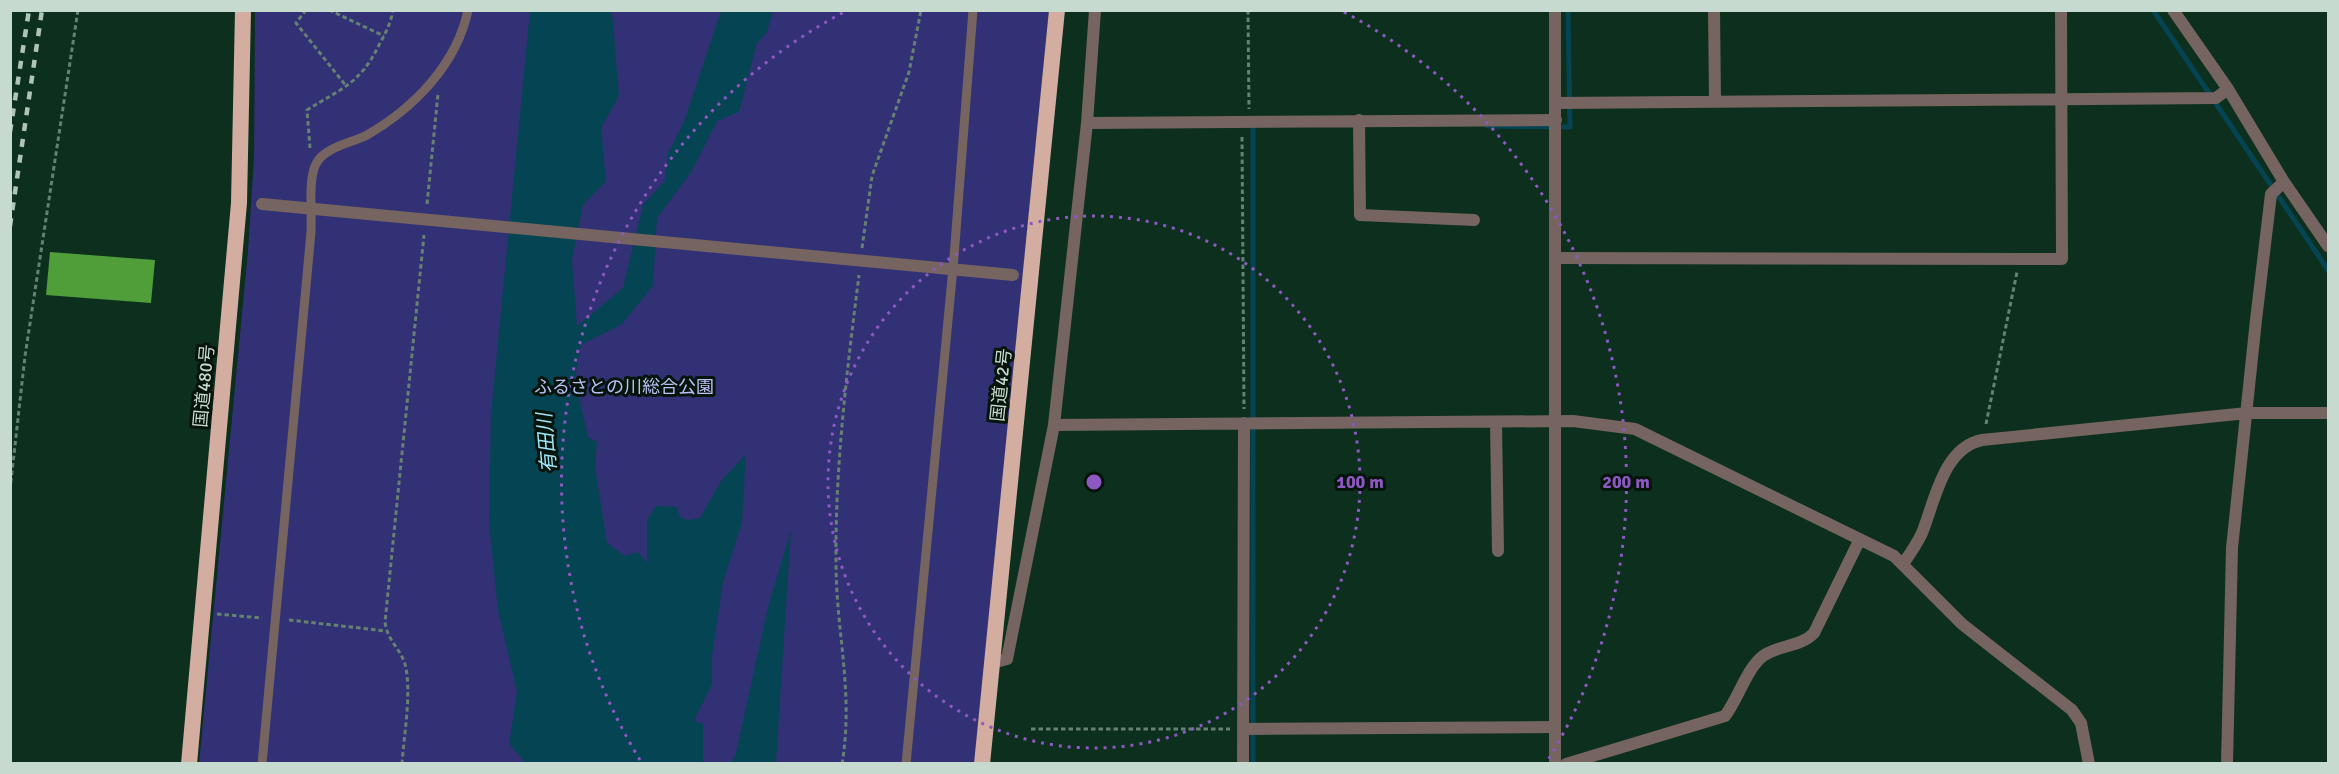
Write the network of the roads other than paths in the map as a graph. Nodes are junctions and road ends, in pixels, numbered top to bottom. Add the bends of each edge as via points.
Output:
1 (243, 10) edge
2 (468, 10) edge
3 (973, 10) edge
4 (1057, 10) edge
5 (1095, 10) edge
6 (1555, 10) edge
7 (1714, 10) edge
8 (2061, 10) edge
9 (2173, 10) edge
10 (2228, 89) junction
11 (1715, 100) junction
12 (2060, 100) junction
13 (1556, 103) junction
14 (1359, 120) junction
15 (1556, 120) junction
16 (1087, 123) junction
17 (2284, 182) junction
18 (239, 203) junction
19 (1474, 220) dead end
20 (2328, 246) edge
21 (1555, 258) junction
22 (1031, 277) junction
23 (2247, 413) junction
24 (2328, 413) edge
25 (1496, 422) junction
26 (1555, 422) junction
27 (1244, 423) junction
28 (1054, 425) junction
29 (1860, 539) junction
30 (1498, 551) dead end
31 (1903, 564) junction
32 (992, 663) junction
33 (1555, 727) junction
34 (1243, 729) junction
35 (189, 764) edge
36 (262, 764) edge
37 (906, 764) edge
38 (982, 764) edge
39 (1243, 764) edge
40 (1555, 764) edge
41 (1566, 764) edge
42 (2089, 764) edge
43 (2227, 764) edge

1 - 18 highway, 国道480号
2 - 36 lane via 457,46 441,72 420,94 388,121 324,154 315,164
3 - 37 lane via 953,269
4 - 22 highway, 国道42号
5 - 16 street
6 - 13 street
7 - 11 street
8 - 12 street
9 - 10 street
10 - 12 street via 2216,98
10 - 17 street
11 - 12 street
11 - 13 street
12 - 21 street via 2062,259
13 - 15 street
14 - 15 street
14 - 16 street
14 - 19 street via 1360,215
15 - 21 street
16 - 28 street
17 - 20 street
17 - 23 street via 2271,194
18 - 22 street, bridge
18 - 35 highway, 国道480号
21 - 26 street
22 - 32 highway, 国道42号
23 - 24 street
23 - 31 street via 1982,440 1966,446 1950,463 1921,535
23 - 43 street via 2232,548
25 - 26 street
25 - 27 street
25 - 30 street
26 - 29 street via 1635,429
26 - 33 street
27 - 28 street
27 - 34 street
28 - 32 street via 1007,658
29 - 31 street
29 - 41 street via 1814,633 1761,657 1725,716
31 - 42 street via 1962,624 2072,710 2081,723
32 - 38 highway, 国道42号
33 - 34 street
33 - 40 street
34 - 39 street

